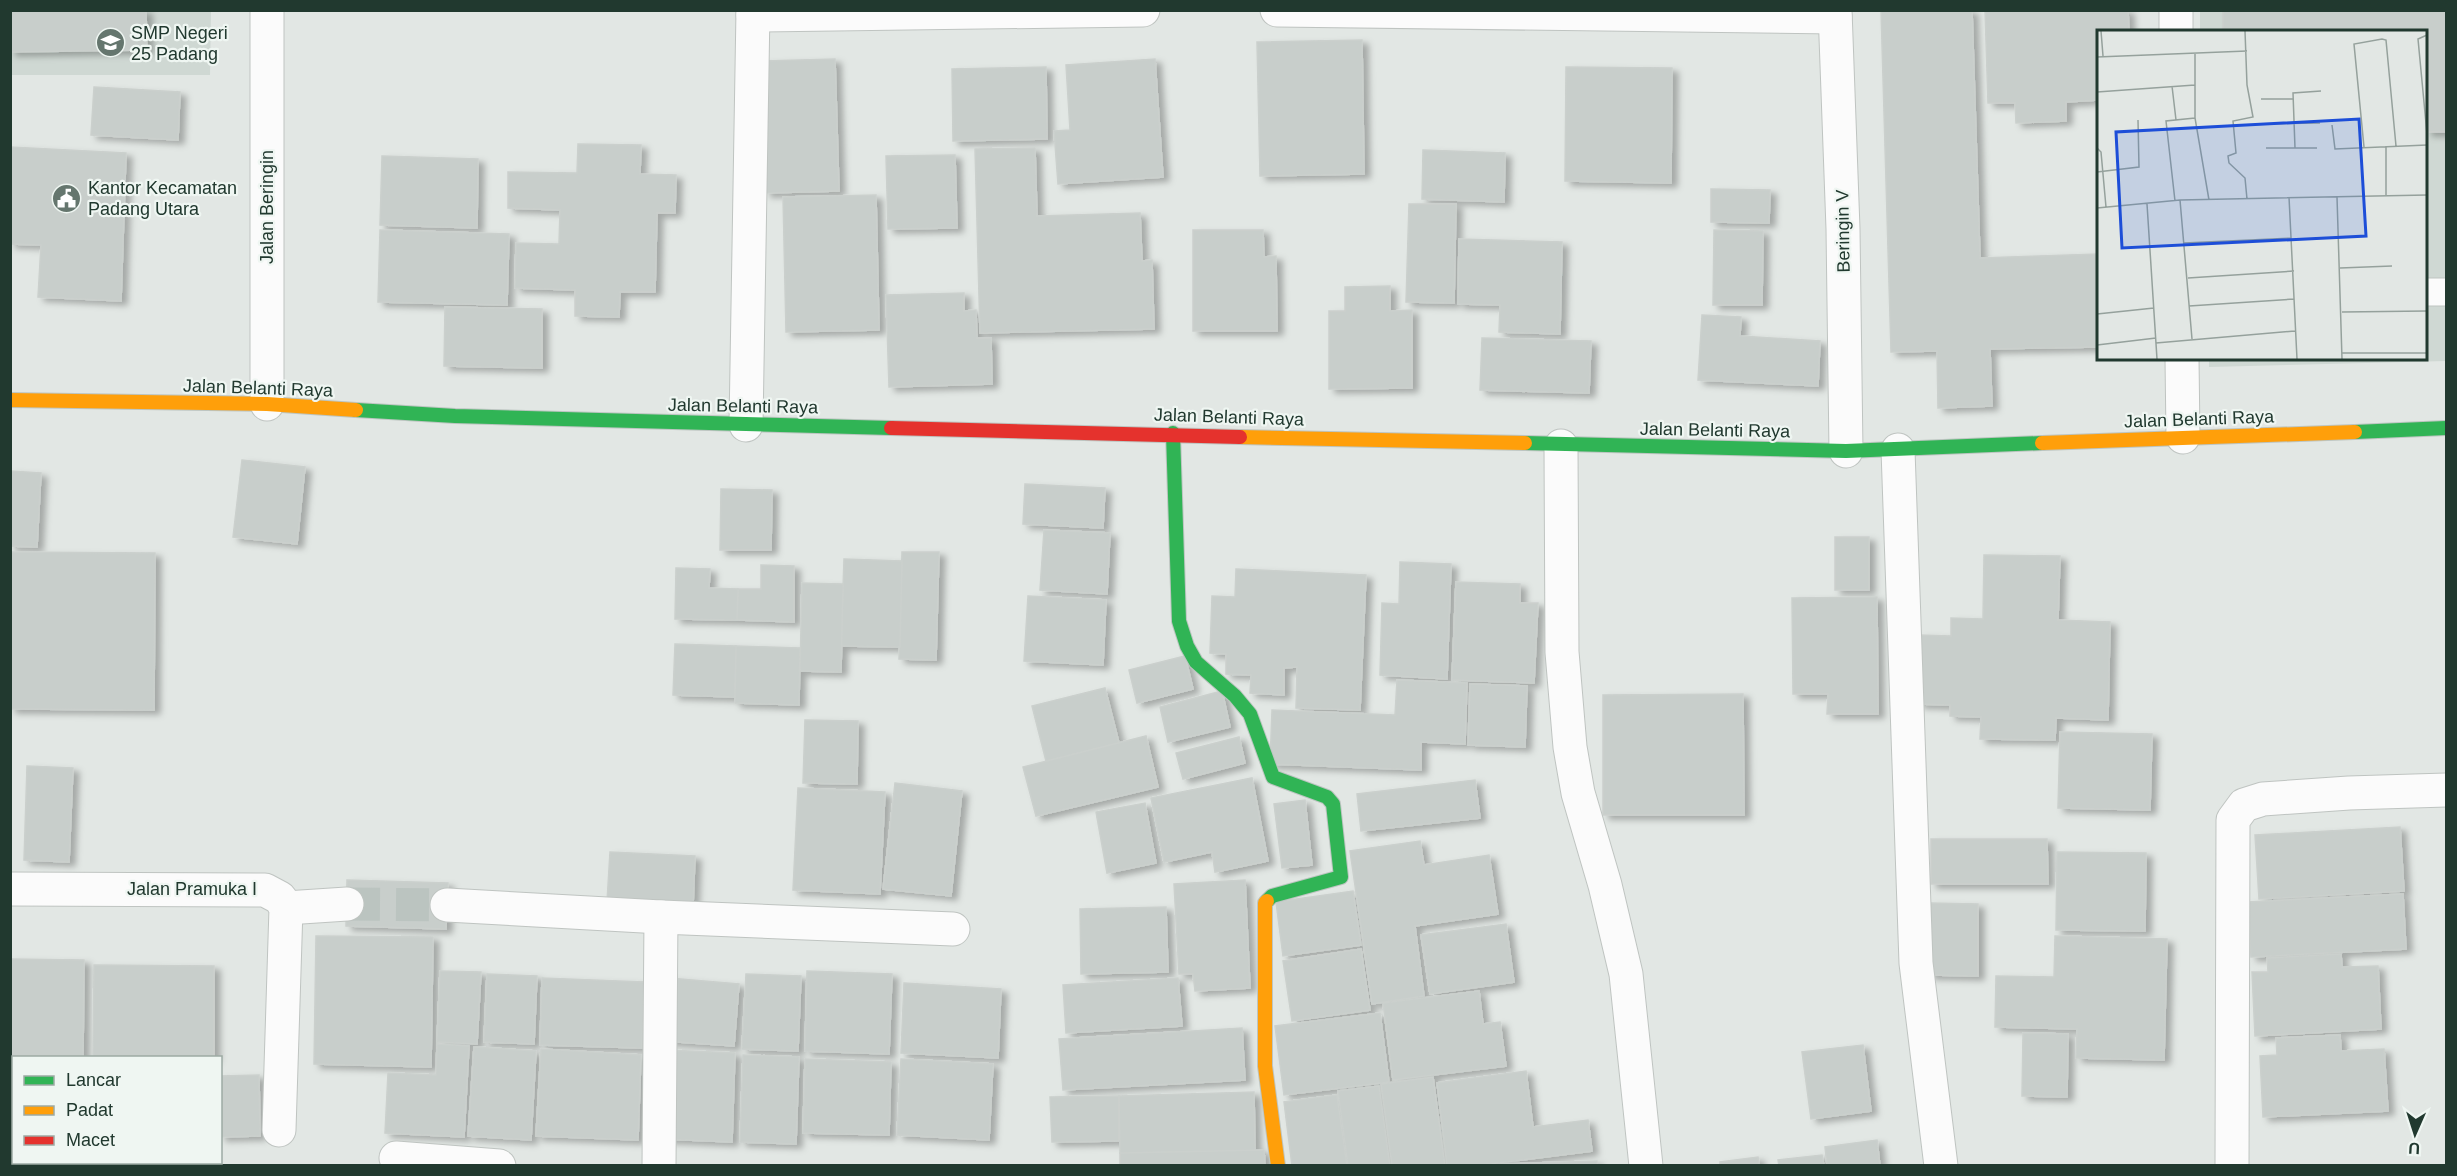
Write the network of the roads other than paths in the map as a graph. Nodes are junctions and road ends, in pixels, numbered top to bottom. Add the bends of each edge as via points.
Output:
1 (267, 10) edge
2 (1143, 10) edge
3 (1277, 10) edge
4 (2176, 10) edge
5 (753, 13) edge
6 (1835, 14) edge
7 (2176, 30) edge
8 (2427, 292) edge
9 (2446, 292) edge
10 (2182, 360) edge
11 (10, 400) edge
12 (267, 404) junction
13 (746, 425) junction
14 (2446, 428) edge
15 (1173, 433) junction
16 (2183, 437) junction
17 (1561, 446) junction
18 (1898, 450) junction
19 (1846, 451) junction
20 (2446, 790) edge
21 (10, 889) edge
22 (347, 904) tunnel mouth
23 (447, 905) tunnel mouth
24 (286, 908) junction
25 (661, 917) junction
26 (953, 928) dead end
27 (279, 1130) dead end
28 (396, 1158) dead end
29 (499, 1166) edge
30 (659, 1166) edge
31 (1278, 1166) edge
32 (1646, 1166) edge
33 (1941, 1166) edge
34 (2232, 1166) edge

1 - 12 street, Jalan Beringin
2 - 5 street
3 - 6 street
4 - 7 street
5 - 13 street
6 - 19 street, Beringin V
8 - 9 lane
10 - 16 street
11 - 12 street, Jalan Belanti Raya
12 - 13 street, Jalan Belanti Raya via 455,416
13 - 15 street, Jalan Belanti Raya
14 - 16 street, Jalan Belanti Raya
15 - 17 street, Jalan Belanti Raya
15 - 31 street via 1179,621 1187,646 1196,662 1250,714 1273,777 1327,797 1334,804 1341,877 1272,896 1265,903 1265,1066
16 - 18 street, Jalan Belanti Raya
17 - 19 street, Jalan Belanti Raya
17 - 32 street via 1562,652 1570,747 1578,793 1626,974
18 - 19 street, Jalan Belanti Raya
18 - 33 street via 1916,963
20 - 34 street via 2263,799 2244,806 2233,820
21 - 24 street, Jalan Pramuka I via 265,890 280,898
22 - 24 street
23 - 25 street
24 - 27 street
25 - 26 street
25 - 30 street
28 - 29 street

